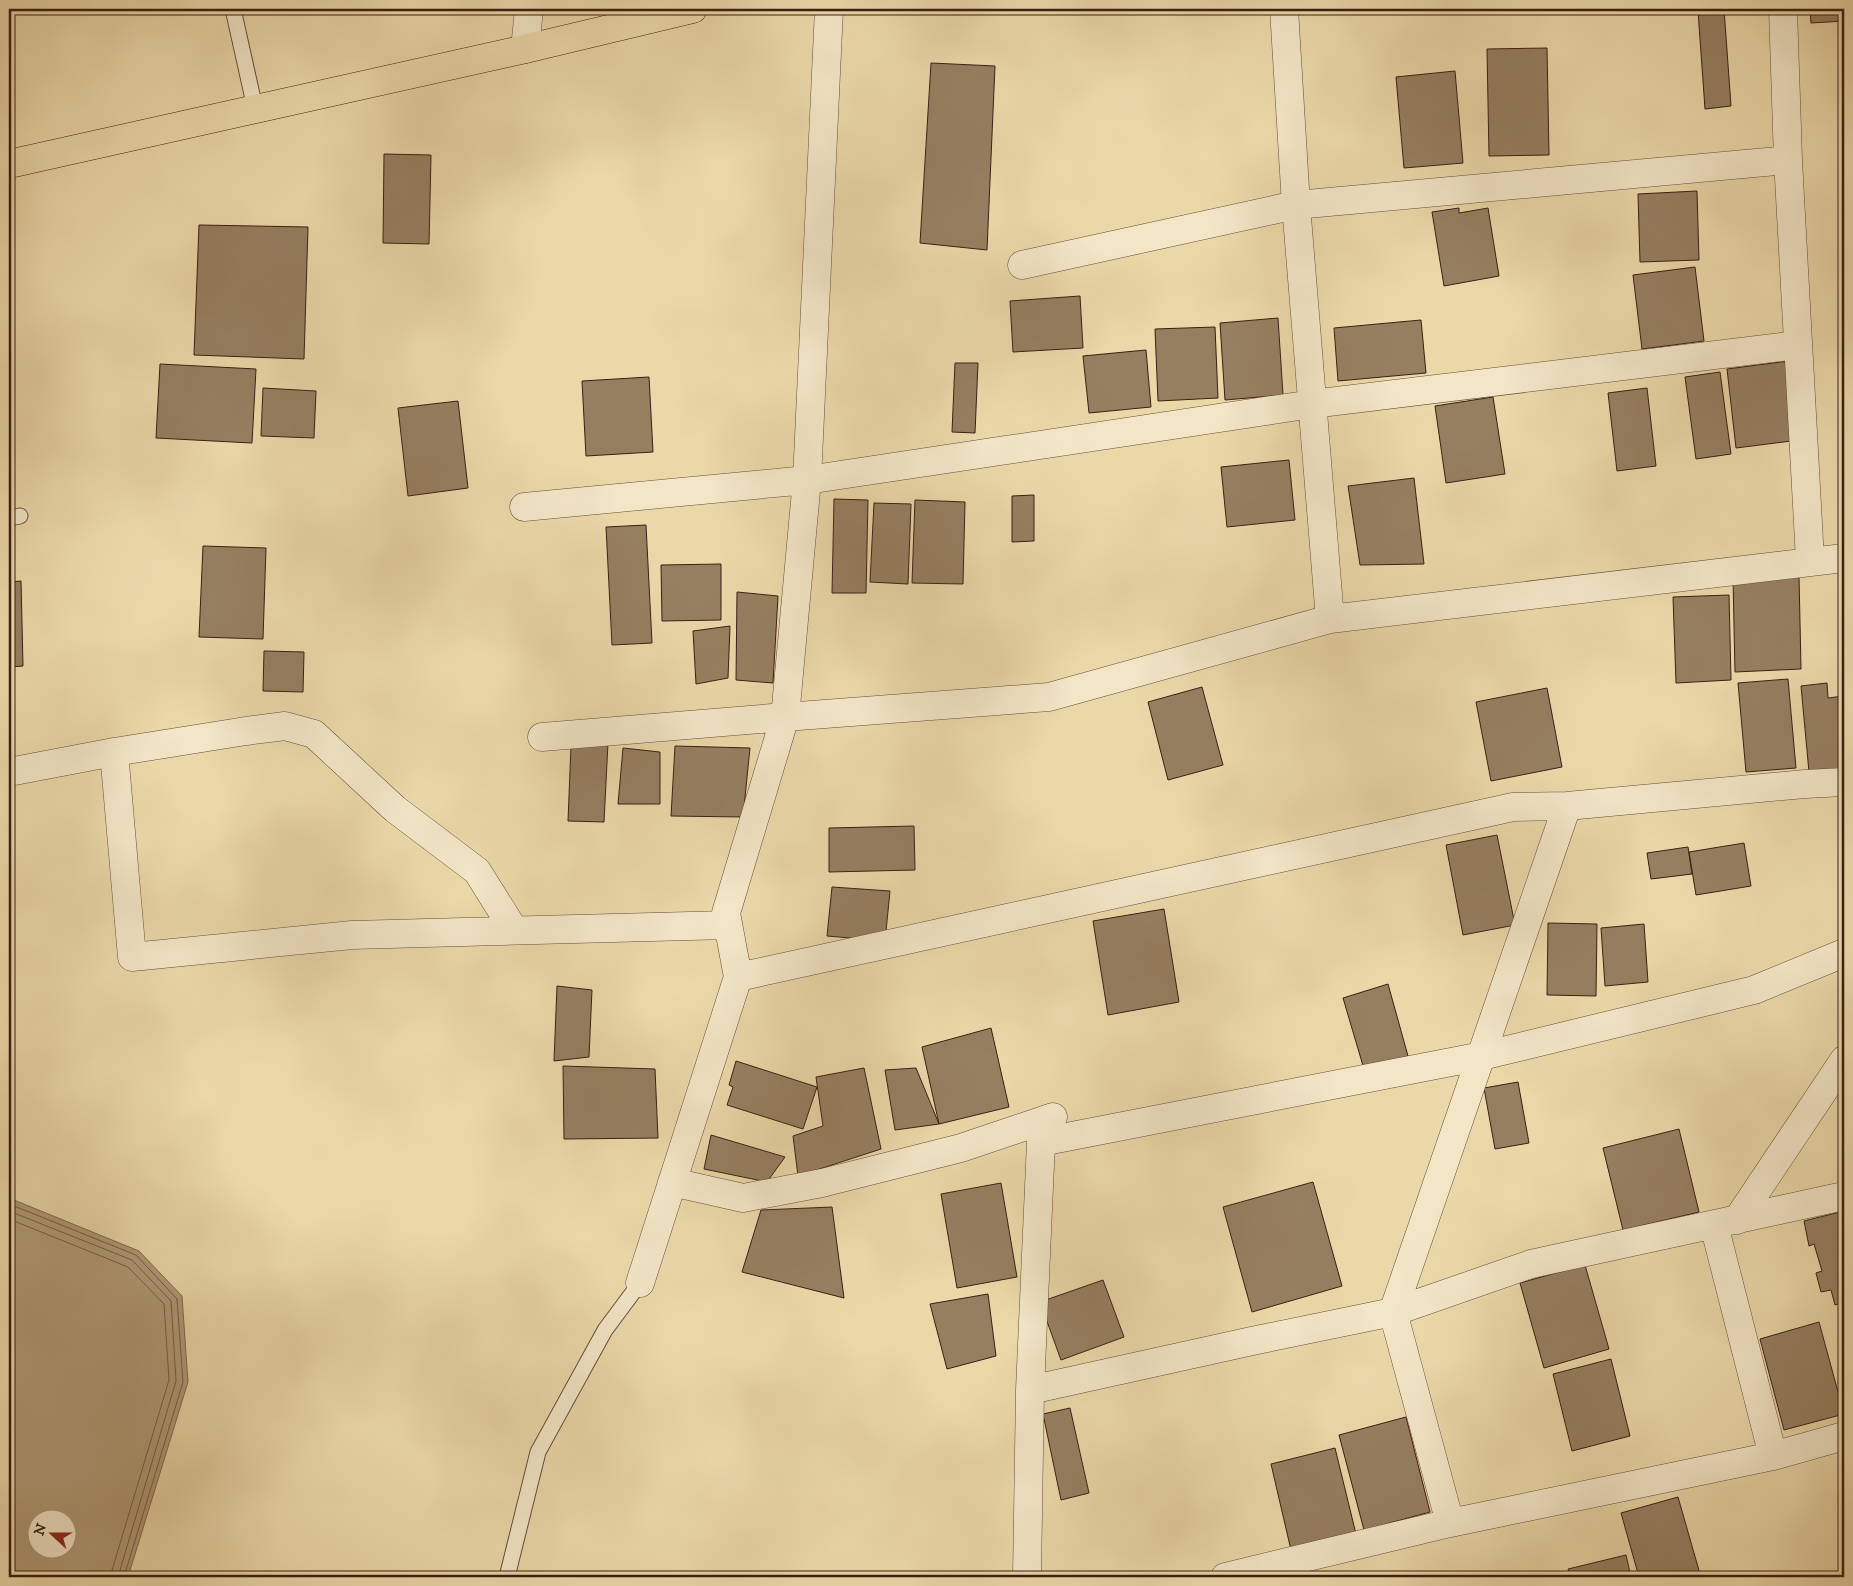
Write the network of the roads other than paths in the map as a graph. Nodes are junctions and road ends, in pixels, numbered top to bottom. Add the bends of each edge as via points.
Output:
1 (233, 9) edge
2 (528, 9) edge
3 (693, 9) edge
4 (829, 9) edge
5 (1284, 9) edge
6 (1783, 9) edge
7 (525, 49) junction
8 (255, 108) junction
9 (1788, 160) junction
10 (9, 164) edge
11 (1296, 205) junction
12 (1022, 265) dead end
13 (1798, 345) junction
14 (1312, 404) junction
15 (807, 480) junction
16 (524, 507) dead end
17 (1844, 558) edge
18 (1810, 560) junction
19 (1330, 619) junction
20 (785, 717) junction
21 (542, 738) dead end
22 (114, 752) junction
23 (9, 772) edge
24 (1844, 782) edge
25 (1567, 806) junction
26 (728, 925) junction
27 (514, 930) junction
28 (1844, 953) edge
29 (738, 977) junction
30 (1482, 1056) junction
31 (1844, 1060) edge
32 (1041, 1142) junction
33 (672, 1182) junction
34 (1844, 1196) edge
35 (1726, 1223) junction
36 (640, 1283) joint
37 (1393, 1312) junction
38 (1030, 1390) junction
39 (1844, 1436) edge
40 (1773, 1456) junction
41 (1450, 1524) junction
42 (507, 1577) edge
43 (1027, 1577) edge
44 (1224, 1577) edge

1 - 8 lane
2 - 7 street
3 - 7 highway
4 - 15 street
5 - 11 street
6 - 9 street
7 - 8 highway
8 - 10 highway
9 - 11 street
9 - 13 street
11 - 12 street
11 - 14 street
13 - 14 street
13 - 18 street
14 - 15 street
14 - 19 street
15 - 16 street
15 - 20 street
17 - 18 street
18 - 19 street
19 - 20 street via 1049,697
20 - 21 street
20 - 26 street via 726,913
22 - 23 street
22 - 27 street via 285,726 314,734 395,808 477,871
22 - 27 street via 132,957 352,935
24 - 25 street
25 - 29 street via 1513,807
25 - 30 street
26 - 27 street
26 - 29 street
28 - 30 street via 1754,990
29 - 33 street
30 - 32 street
30 - 37 street
31 - 35 street
32 - 33 street via 1053,1117 961,1148 822,1183 743,1198
32 - 38 street
33 - 36 street
34 - 35 street
35 - 37 street via 1531,1264
35 - 40 street
36 - 42 lane via 605,1330 538,1452
37 - 38 street
37 - 41 street
38 - 43 street
39 - 40 street
40 - 41 street
41 - 44 street

